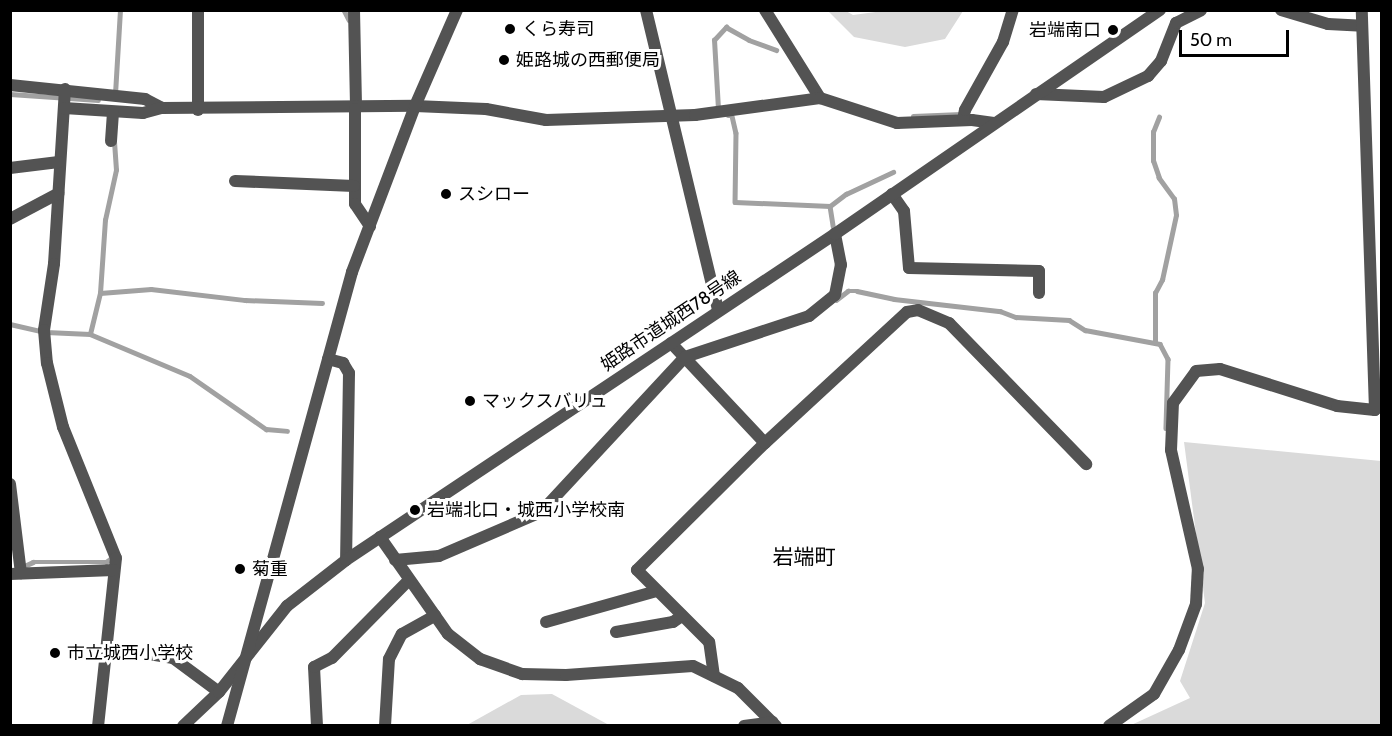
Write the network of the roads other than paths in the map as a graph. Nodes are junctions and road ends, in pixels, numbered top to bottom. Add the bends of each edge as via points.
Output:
1 (198, 10) edge
2 (354, 10) edge
3 (457, 10) edge
4 (646, 10) edge
5 (765, 10) edge
6 (1012, 10) edge
7 (1160, 10) edge
8 (1201, 10) edge
9 (1281, 10) edge
10 (1362, 10) edge
11 (1362, 26) junction
12 (10, 85) edge
13 (1036, 94) junction
14 (127, 97) junction
15 (64, 98) junction
16 (820, 98) junction
17 (356, 106) junction
18 (415, 106) junction
19 (162, 108) junction
20 (198, 110) junction
21 (117, 112) junction
22 (672, 115) junction
23 (963, 120) junction
24 (994, 123) junction
25 (111, 141) dead end
26 (59, 162) junction
27 (10, 168) edge
28 (235, 181) dead end
29 (354, 186) junction
30 (59, 193) junction
31 (892, 194) junction
32 (10, 219) edge
33 (370, 226) junction
34 (835, 234) junction
35 (1039, 293) dead end
36 (1377, 299) edge
37 (718, 311) junction
38 (671, 343) junction
39 (685, 357) junction
40 (328, 359) junction
41 (1378, 414) edge
42 (765, 443) junction
43 (1086, 464) dead end
44 (10, 484) edge
45 (380, 537) junction
46 (346, 560) junction
47 (395, 560) junction
48 (114, 570) junction
49 (16, 574) edge
50 (408, 581) junction
51 (656, 591) junction
52 (435, 616) junction
53 (682, 616) junction
54 (546, 622) dead end
55 (616, 632) dead end
56 (108, 647) junction
57 (244, 661) junction
58 (714, 676) junction
59 (219, 692) junction
60 (774, 724) edge
61 (98, 726) edge
62 (183, 726) edge
63 (227, 726) edge
64 (317, 726) edge
65 (385, 726) edge
66 (744, 726) edge
67 (1109, 726) edge

1 - 20 street
2 - 17 street
3 - 18 street
4 - 22 street
5 - 16 street
6 - 23 street via 1003,42 964,110
7 - 13 street, 姫路市道城西78号線
8 - 13 street via 1176,23 1161,61 1148,76 1104,97
9 - 11 street via 1328,24
10 - 11 street
11 - 36 street
12 - 15 street
13 - 24 street, 姫路市道城西78号線
14 - 15 street via 107,94
14 - 19 street
14 - 21 street via 119,103
15 - 21 street
15 - 26 street
16 - 22 street
16 - 23 street via 897,123
17 - 18 street
17 - 20 street
17 - 29 street
18 - 22 street via 486,109 546,120
18 - 33 street
19 - 20 street
19 - 21 street
21 - 25 street
22 - 37 street
23 - 24 street
24 - 31 street, 姫路市道城西78号線
26 - 27 street
26 - 30 street
28 - 29 street
29 - 33 street via 355,204
30 - 32 street
30 - 48 street via 45,332 47,363 63,428 116,558
31 - 34 street, 姫路市道城西78号線
31 - 35 street via 904,211 909,268 1039,271
33 - 40 street
34 - 37 street, 姫路市道城西78号線
34 - 39 street via 841,265 835,295 809,316
36 - 41 street
37 - 38 street, 姫路市道城西78号線
38 - 39 street
38 - 45 street, 姫路市道城西78号線
39 - 42 street
39 - 47 street via 541,512 439,556
40 - 46 street via 343,363 349,373
40 - 57 street
41 - 67 street via 1337,406 1220,369 1196,370 1173,403 1171,450 1198,568 1197,604 1179,650 1154,694
42 - 43 street via 907,312 918,310 949,323
42 - 51 street via 637,570
44 - 49 street
45 - 46 street, 姫路市道城西78号線
45 - 47 street
46 - 57 street, 姫路市道城西78号線 via 287,606
47 - 50 street
48 - 49 street
48 - 56 street
50 - 52 street
50 - 64 street via 332,658 314,666
51 - 53 street
51 - 54 street
52 - 58 street via 448,634 480,659 522,674 566,675 693,666
52 - 65 street via 402,634 389,659
53 - 55 street via 673,622
53 - 58 street via 709,642
56 - 59 street via 173,658
56 - 61 street
57 - 59 street
57 - 63 street, 姫路市道城西78号線
58 - 60 street via 738,688
59 - 62 street
60 - 66 street

